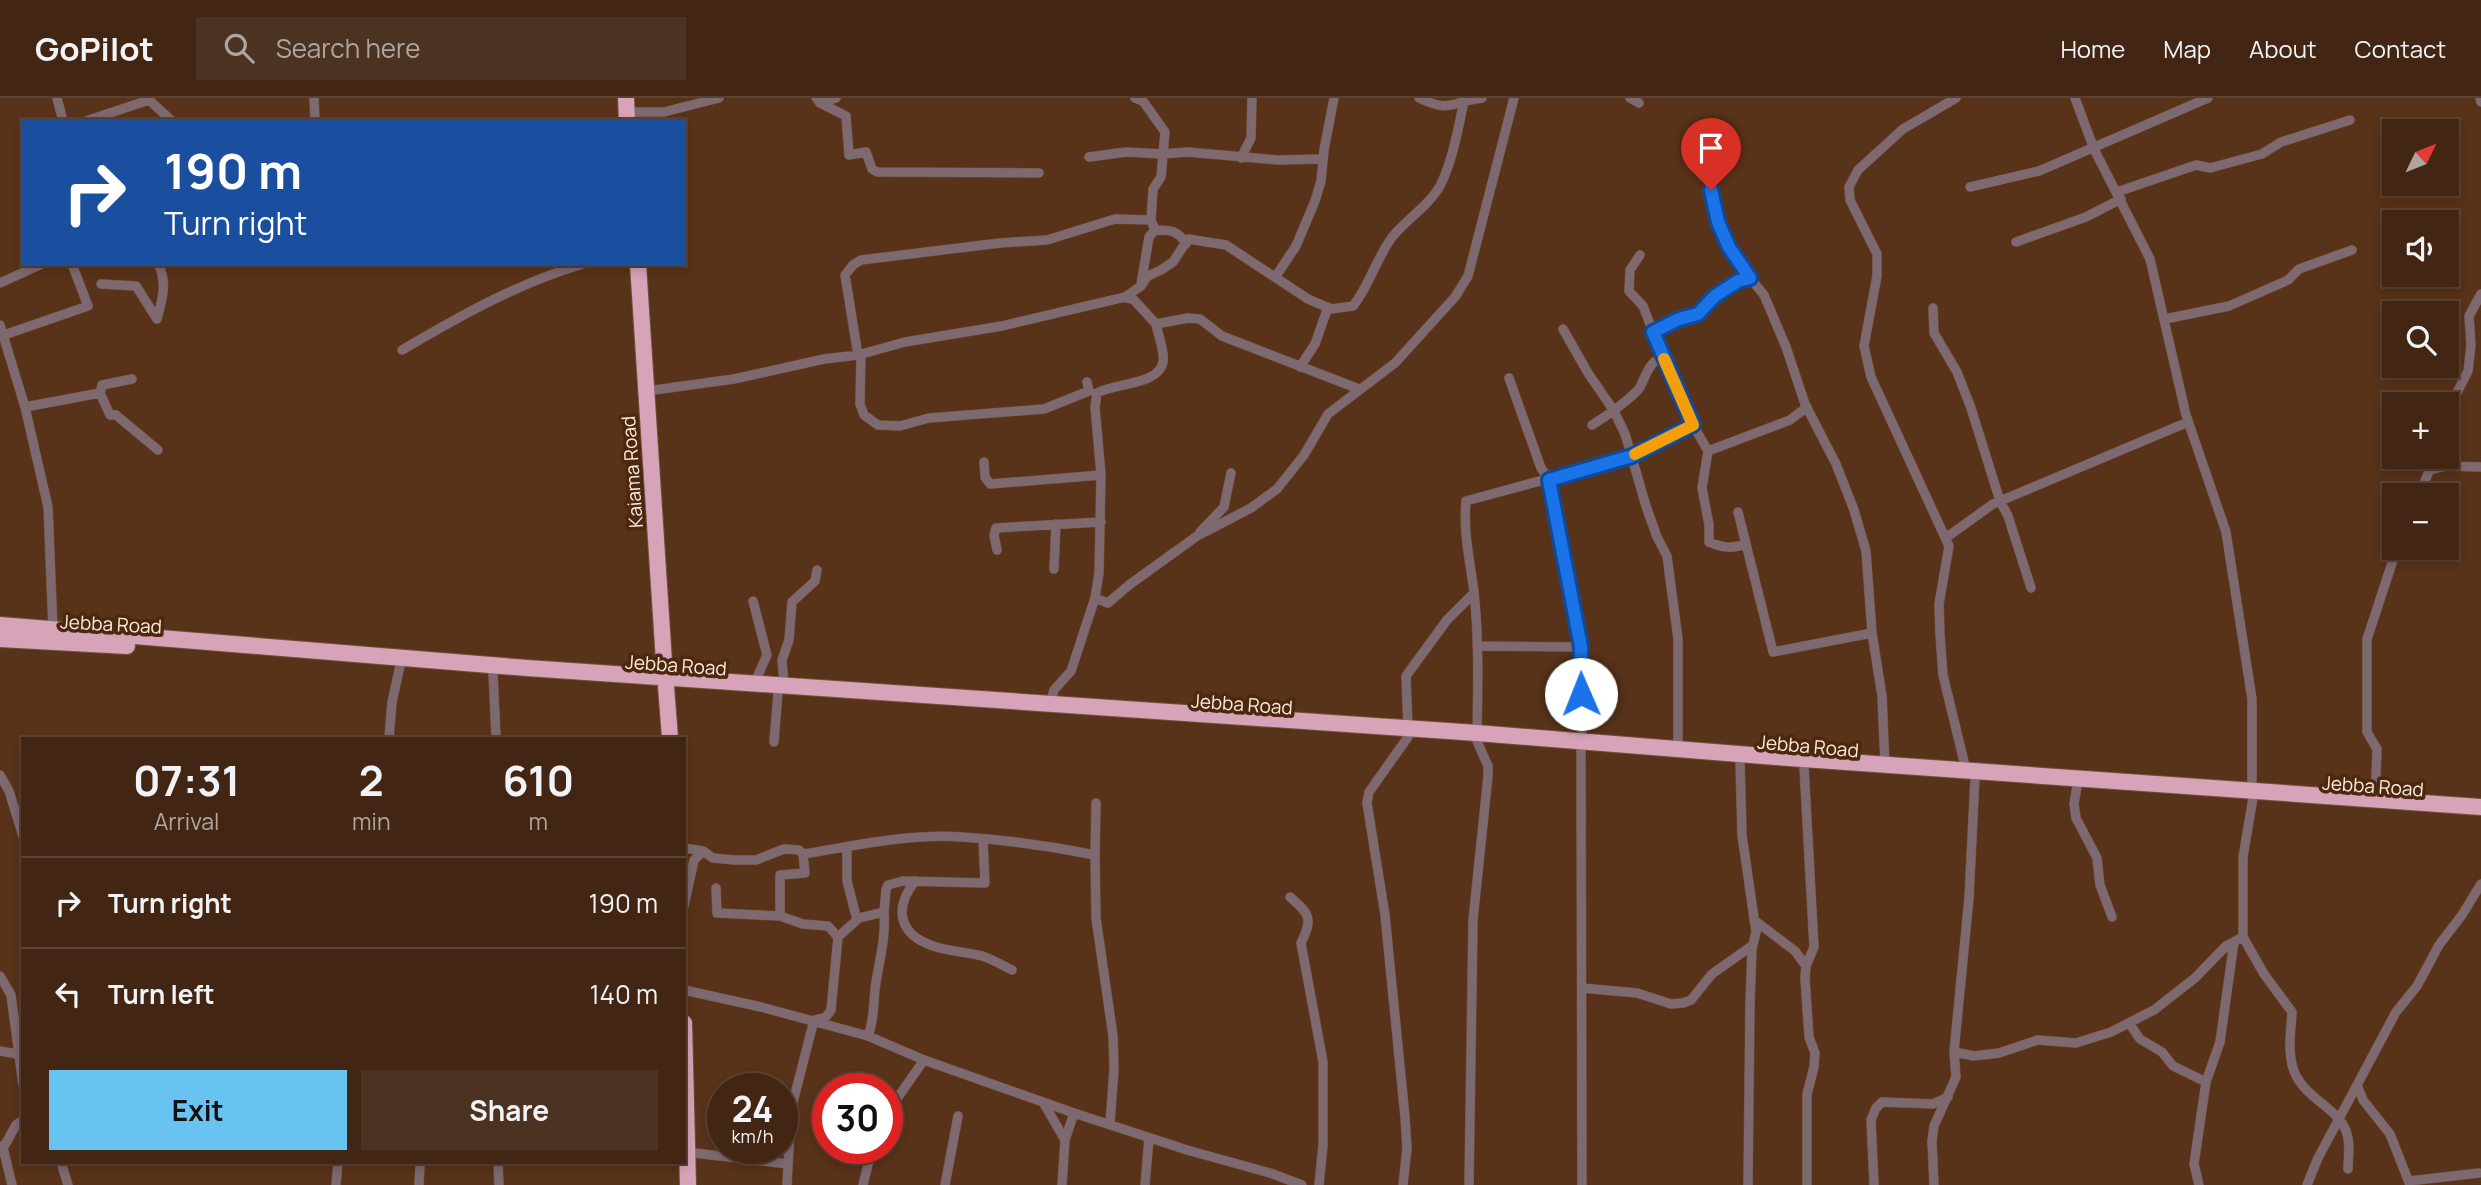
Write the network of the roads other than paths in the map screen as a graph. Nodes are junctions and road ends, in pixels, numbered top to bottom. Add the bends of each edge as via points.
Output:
1 (57, 98) edge
2 (314, 98) edge
3 (719, 98) edge
4 (836, 98) edge
5 (1135, 98) edge
6 (1252, 98) edge
7 (1334, 98) edge
8 (1419, 98) edge
9 (1482, 98) edge
10 (1514, 98) edge
11 (1630, 98) edge
12 (1944, 98) edge
13 (1956, 98) edge
14 (2076, 98) edge
15 (2208, 98) edge
16 (818, 100) edge
17 (1465, 100) edge
18 (138, 101) edge
19 (1639, 103) dead end
20 (1939, 108) junction
21 (627, 110) edge
22 (62, 119) edge
23 (91, 119) edge
24 (170, 119) edge
25 (315, 119) edge
26 (2350, 120) dead end
27 (2094, 149) junction
28 (1163, 154) junction
29 (1089, 157) dead end
30 (1241, 158) junction
31 (1323, 159) junction
32 (1706, 170) dead end
33 (1039, 173) dead end
34 (1970, 187) dead end
35 (2119, 196) junction
36 (1151, 220) junction
37 (1155, 230) junction
38 (2016, 242) dead end
39 (1186, 244) junction
40 (2352, 250) dead end
41 (1640, 254) dead end
42 (38, 266) edge
43 (73, 266) edge
44 (159, 266) edge
45 (577, 266) edge
46 (638, 266) edge
47 (1276, 276) junction
48 (1750, 278) junction
49 (0, 283) edge
50 (102, 284) dead end
51 (1141, 286) junction
52 (2481, 294) edge
53 (1125, 297) junction
54 (1328, 307) junction
55 (1933, 308) dead end
56 (2165, 319) junction
57 (1156, 324) junction
58 (0, 325) edge
59 (1563, 329) dead end
60 (1653, 332) junction
61 (4, 335) junction
62 (402, 350) dead end
63 (860, 354) junction
64 (1654, 362) dead end
65 (1300, 367) junction
66 (1509, 378) dead end
67 (132, 379) dead end
68 (1087, 382) dead end
69 (1359, 388) junction
70 (647, 391) junction
71 (2457, 392) edge
72 (100, 393) junction
73 (25, 407) junction
74 (1807, 407) junction
75 (1614, 411) junction
76 (2188, 422) junction
77 (1592, 425) dead end
78 (1693, 425) junction
79 (159, 450) dead end
80 (1708, 451) junction
81 (1632, 456) junction
82 (984, 462) dead end
83 (2481, 467) edge
84 (2430, 470) joint
85 (1231, 473) dead end
86 (1101, 475) junction
87 (1549, 480) junction
88 (2424, 483) edge
89 (2000, 501) junction
90 (1738, 512) dead end
91 (1218, 513) junction
92 (1230, 518) junction
93 (1101, 522) junction
94 (1056, 524) junction
95 (1197, 536) junction
96 (1947, 537) junction
97 (1746, 544) junction
98 (997, 550) dead end
99 (2393, 560) edge
100 (1054, 569) dead end
101 (817, 570) dead end
102 (2031, 588) dead end
103 (1474, 593) junction
104 (1095, 598) junction
105 (754, 601) dead end
106 (0, 625) edge
107 (53, 629) junction
108 (1872, 633) junction
109 (0, 639) edge
110 (1477, 646) junction
111 (1581, 647) junction
112 (400, 666) junction
113 (494, 672) junction
114 (666, 681) junction
115 (755, 682) junction
116 (781, 688) junction
117 (1050, 704) junction
118 (1408, 733) junction
119 (389, 737) edge
120 (496, 737) edge
121 (670, 737) edge
122 (1477, 737) junction
123 (774, 743) dead end
124 (1581, 746) junction
125 (1678, 747) junction
126 (1740, 761) junction
127 (1885, 764) junction
128 (1804, 767) junction
129 (1970, 774) junction
130 (0, 775) edge
131 (2077, 786) junction
132 (2253, 794) junction
133 (2375, 800) junction
134 (1096, 803) dead end
135 (2481, 807) edge
136 (2481, 815) edge
137 (21, 830) edge
138 (983, 840) junction
139 (847, 847) junction
140 (686, 848) edge
141 (703, 851) junction
142 (803, 854) junction
143 (1095, 855) junction
144 (915, 881) junction
145 (2481, 884) edge
146 (716, 888) dead end
147 (686, 897) edge
148 (1290, 897) dead end
149 (884, 912) junction
150 (780, 916) junction
151 (2112, 917) dead end
152 (857, 920) junction
153 (1754, 920) junction
154 (838, 937) junction
155 (2243, 937) junction
156 (2234, 942) junction
157 (1753, 945) junction
158 (1806, 966) junction
159 (1012, 970) dead end
160 (0, 976) edge
161 (1581, 988) junction
162 (686, 990) edge
163 (21, 992) edge
164 (11, 995) junction
165 (814, 1020) junction
166 (2129, 1023) junction
167 (868, 1036) junction
168 (0, 1051) edge
169 (1954, 1052) junction
170 (21, 1055) edge
171 (924, 1060) junction
172 (2206, 1082) junction
173 (798, 1083) edge
174 (2358, 1087) junction
175 (903, 1090) edge
176 (1948, 1097) junction
177 (1043, 1101) junction
178 (1073, 1113) junction
179 (958, 1116) dead end
180 (21, 1121) edge
181 (2339, 1121) junction
182 (1111, 1124) junction
183 (1149, 1138) junction
184 (1065, 1140) junction
185 (1, 1149) edge
186 (686, 1152) edge
187 (707, 1154) edge
188 (62, 1164) edge
189 (338, 1164) edge
190 (420, 1164) dead end
191 (498, 1164) edge
192 (788, 1164) edge
193 (869, 1164) edge
194 (2348, 1169) dead end
195 (2479, 1173) dead end
196 (2410, 1183) edge
197 (866, 1184) edge
198 (12, 1185) edge
199 (68, 1185) edge
200 (336, 1185) edge
201 (419, 1185) edge
202 (499, 1185) edge
203 (688, 1185) edge
204 (787, 1185) edge
205 (945, 1185) edge
206 (1062, 1185) edge
207 (1145, 1185) edge
208 (1302, 1185) edge
209 (1319, 1185) edge
210 (1403, 1185) edge
211 (1469, 1185) edge
212 (1582, 1185) edge
213 (1748, 1185) edge
214 (1807, 1185) edge
215 (1874, 1185) edge
216 (1934, 1185) edge
217 (2199, 1185) edge
218 (2307, 1185) edge

1 - 22 street
2 - 25 street
3 - 21 street via 664,112
4 - 16 street
5 - 28 street via 1143,101 1166,132
6 - 30 street via 1251,138
7 - 31 street
8 - 17 street via 1439,107
9 - 17 street
10 - 69 street via 1468,276 1395,363
11 - 19 street
12 - 20 street
13 - 20 street
14 - 27 street
15 - 27 street
16 - 33 street via 846,116 849,155 866,152 877,172
17 - 54 street via 1456,145 1440,185 1394,235 1353,306
18 - 23 street
18 - 24 street via 149,100
20 - 96 street via 1903,130 1858,170 1849,187 1850,200 1877,254 1864,345 1871,377
26 - 35 street via 2281,142 2262,154 2210,168 2196,165
27 - 34 street via 2039,171
27 - 35 street
28 - 29 street
28 - 30 street
28 - 36 street via 1161,177 1153,189
30 - 31 street
31 - 47 street via 1307,224
32 - 48 street via 1718,222
35 - 38 street via 2086,217
35 - 56 street via 2150,259
36 - 37 street
36 - 63 street via 1115,219 1047,240 861,260 845,275
37 - 39 street via 1173,230
37 - 51 street via 1149,237
39 - 47 street via 1188,239 1226,245
39 - 51 street via 1173,262 1148,276
40 - 56 street via 2298,269 2288,280 2229,306
41 - 60 street via 1630,270 1629,291 1643,306
42 - 49 street
43 - 61 street via 88,306
44 - 50 street via 164,290 157,319 136,286
45 - 62 street via 505,294
46 - 70 highway, Kaiama Road
47 - 54 street
48 - 60 street via 1715,296 1698,314
48 - 74 street via 1764,295
51 - 53 street
52 - 71 street via 2469,316 2468,371
53 - 57 street via 1134,300
53 - 63 street
54 - 65 street via 1315,344
55 - 89 street via 1934,333 1957,372
56 - 76 street
57 - 65 street via 1200,319 1222,336
57 - 86 street via 1163,360 1160,371 1097,393
58 - 61 street
59 - 75 street
60 - 78 street
61 - 73 street
63 - 68 street via 860,404 864,415 878,425 1044,409 1089,391
63 - 70 street
64 - 75 street via 1637,391
65 - 69 street
66 - 87 street
67 - 72 street via 102,385
69 - 92 street via 1328,414 1299,463 1277,489
70 - 114 highway, Kaiama Road
72 - 73 street
72 - 79 street via 110,415
73 - 107 street via 48,507
74 - 80 street via 1790,419
74 - 108 street via 1836,464 1866,551
75 - 77 street
75 - 81 street
76 - 89 street
76 - 132 street via 2226,532 2252,699
78 - 80 street
78 - 81 street
80 - 97 street via 1702,488 1709,542 1733,548
81 - 87 street
81 - 125 street via 1667,556 1671,581 1678,639
82 - 86 street via 990,484
83 - 84 street
84 - 88 street
85 - 91 street via 1224,507
86 - 93 street
87 - 103 street via 1466,501 1464,525
87 - 111 street
89 - 96 street
89 - 102 street
90 - 97 street
91 - 92 street
91 - 95 street
92 - 95 street
93 - 94 street
93 - 104 street
94 - 98 street via 996,528
94 - 100 street
95 - 104 street via 1108,603
96 - 129 street via 1940,635 1944,675
97 - 108 street via 1773,652
99 - 133 street via 2367,639 2367,732 2377,749
101 - 116 street via 815,581 792,601
103 - 110 street
103 - 118 street via 1447,620 1406,676
104 - 117 street via 1071,671 1054,690
105 - 115 street via 767,654
106 - 107 highway, Jebba Road
107 - 114 highway, Jebba Road
108 - 127 street via 1883,707
109 - 112 highway, Jebba Road
110 - 111 street
110 - 122 street
111 - 124 street
112 - 113 highway, Jebba Road
112 - 119 street
113 - 114 highway, Jebba Road
113 - 120 street
114 - 115 highway, Jebba Road
114 - 116 highway, Jebba Road
114 - 121 highway, Kaiama Road
115 - 116 highway, Jebba Road
116 - 117 highway, Jebba Road
116 - 118 highway, Jebba Road via 1050,713
116 - 123 street
117 - 118 highway, Jebba Road
118 - 122 highway, Jebba Road
118 - 210 street via 1369,792 1367,803 1385,915 1408,1148
122 - 124 highway, Jebba Road
122 - 211 street via 1488,776 1473,920
124 - 125 highway, Jebba Road
124 - 126 highway, Jebba Road
124 - 161 street
125 - 127 highway, Jebba Road
126 - 128 highway, Jebba Road
126 - 153 street via 1742,835
127 - 129 highway, Jebba Road
128 - 129 highway, Jebba Road
128 - 158 street via 1814,947
129 - 131 highway, Jebba Road
129 - 132 highway, Jebba Road
129 - 169 street via 1969,898
130 - 137 street
131 - 132 highway, Jebba Road
131 - 151 street via 2076,818 2097,858 2100,885
132 - 133 highway, Jebba Road
132 - 136 highway, Jebba Road
132 - 155 street via 2244,857
133 - 135 highway, Jebba Road
134 - 143 street
138 - 139 street via 891,840
138 - 143 street
138 - 144 street via 985,883
139 - 142 street
139 - 152 street via 847,881
140 - 141 street
141 - 142 street via 713,858 734,860 756,860 784,849
141 - 147 street via 694,860
142 - 150 street via 805,873 780,875
143 - 182 street via 1096,918 1113,1036
144 - 149 street via 888,885
144 - 159 street via 901,911 918,938 985,957
145 - 174 street via 2396,1012
146 - 150 street via 717,914
148 - 209 street via 1307,914 1309,925 1301,943 1323,1062
149 - 152 street
149 - 167 street via 885,936
150 - 154 street via 828,926
152 - 154 street
153 - 157 street
153 - 158 street via 1795,951
154 - 165 street via 831,1010
155 - 156 street
155 - 181 street via 2292,1012 2294,1072 2307,1092
156 - 166 street via 2176,994
156 - 172 street via 2220,1042
157 - 161 street via 1712,974 1691,1000 1683,1003
157 - 213 street
158 - 214 street via 1809,1037 1815,1054 1807,1094
160 - 164 street
161 - 212 street
162 - 165 street
163 - 164 street
164 - 170 street
165 - 167 street
165 - 173 street
166 - 169 street via 2076,1043 2038,1040 1999,1053 1974,1056
166 - 172 street via 2140,1039 2162,1052 2174,1066
167 - 171 street
168 - 170 street
169 - 176 street via 1956,1077
171 - 175 street
171 - 177 street
172 - 217 street via 2194,1164
174 - 181 street
174 - 196 street via 2390,1134
176 - 215 street via 1933,1104 1882,1102 1876,1108 1871,1120
176 - 216 street via 1934,1126
177 - 178 street
177 - 184 street
178 - 182 street
178 - 184 street
179 - 205 street
180 - 185 street
181 - 194 street via 2347,1135
181 - 218 street
182 - 183 street
183 - 207 street
183 - 208 street
184 - 206 street
185 - 198 street
186 - 187 street
186 - 203 highway
188 - 199 street
189 - 200 street
190 - 201 street
191 - 202 street
192 - 204 street
193 - 197 street
195 - 196 street

